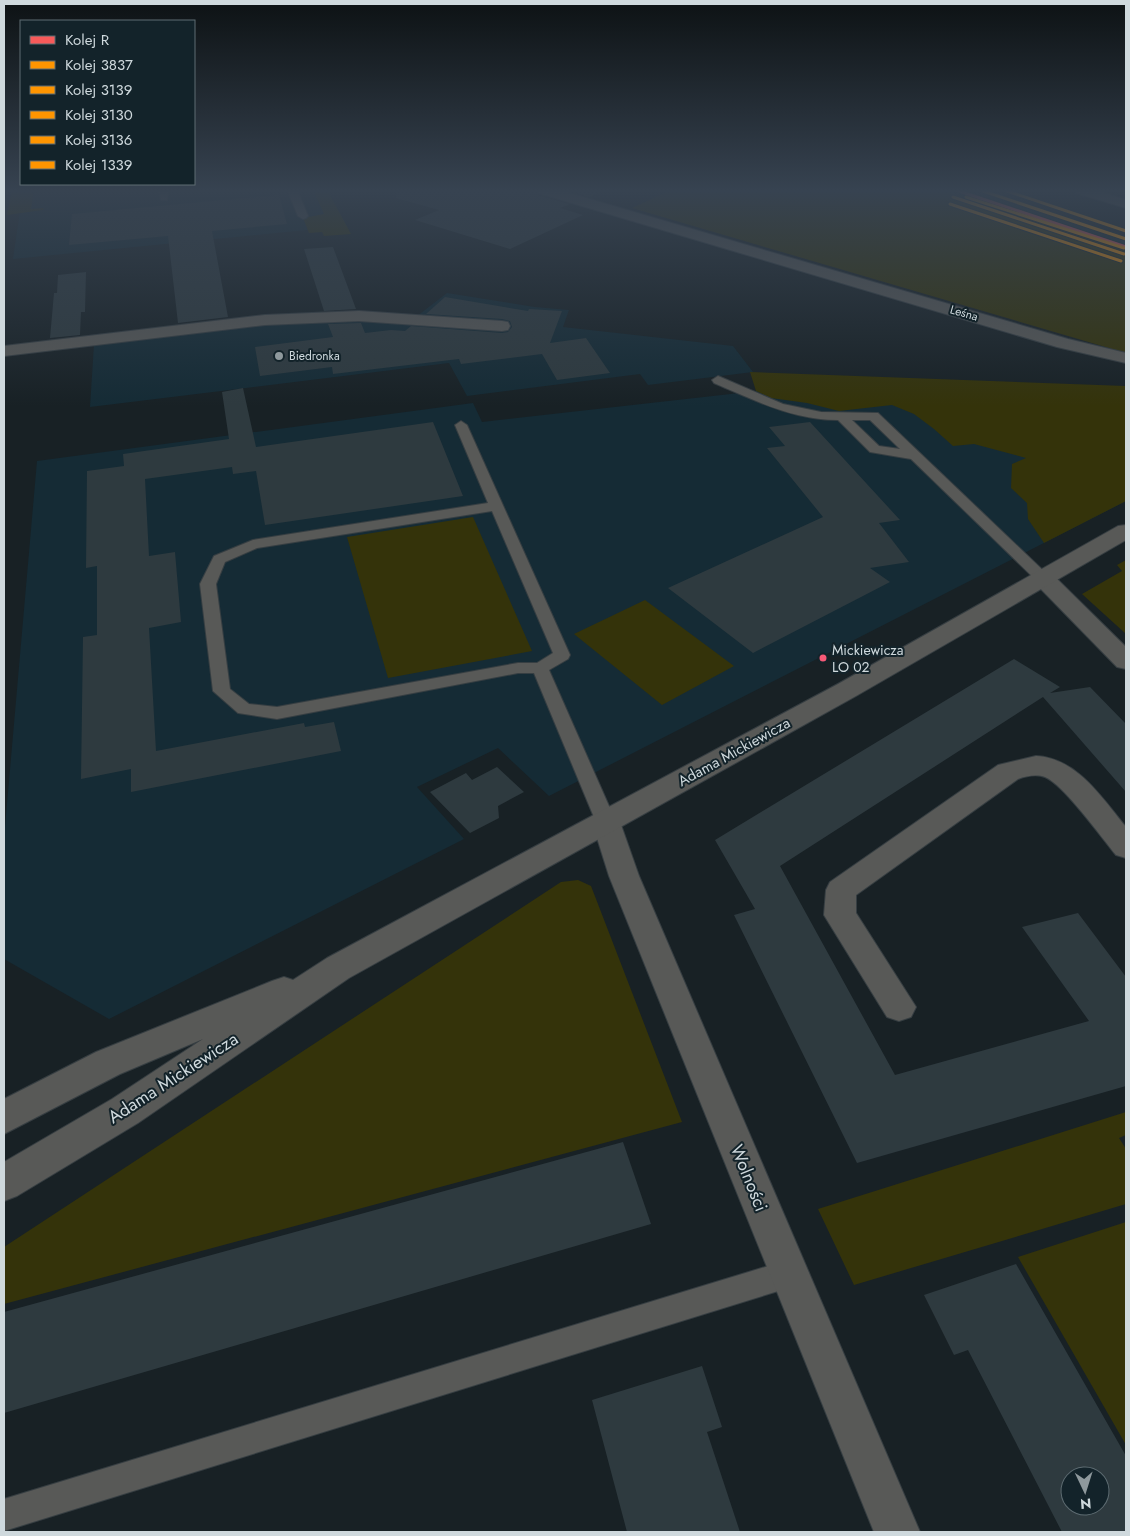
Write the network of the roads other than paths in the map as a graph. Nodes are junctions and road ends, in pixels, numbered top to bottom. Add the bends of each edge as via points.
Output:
1 (787, 262) edge
2 (502, 326) dead end
3 (4, 351) edge
4 (1126, 358) edge
5 (718, 380) dead end
6 (841, 416) junction
7 (460, 425) dead end
8 (915, 456) junction
9 (496, 506) junction
10 (1126, 531) edge
11 (1042, 578) junction
12 (1126, 661) edge
13 (540, 668) junction
14 (606, 822) junction
15 (1126, 847) edge
16 (338, 968) junction
17 (899, 1007) dead end
18 (4, 1117) edge
19 (4, 1182) edge
20 (788, 1274) junction
21 (4, 1515) edge
22 (897, 1532) edge

1 - 4 street, Leśna via 1063,343
2 - 3 street via 359,316 298,317
5 - 6 lane via 779,407 821,416
6 - 8 lane via 875,449
6 - 8 lane via 873,416
7 - 9 lane
8 - 11 lane
9 - 13 lane via 562,655
9 - 13 lane via 253,544 219,560 208,584 222,691 244,709 277,713 518,668
10 - 11 street, Adama Mickiewicza
11 - 12 street
11 - 14 street, Adama Mickiewicza via 847,690
13 - 14 lane
14 - 16 street, Adama Mickiewicza
14 - 20 street, Wolności via 624,876
15 - 17 street via 1080,793 1054,769 1032,765 1008,772 841,890 840,915
16 - 18 street, Adama Mickiewicza via 108,1063
16 - 19 street, Adama Mickiewicza via 125,1111
20 - 21 lane
20 - 22 street, Wolności

